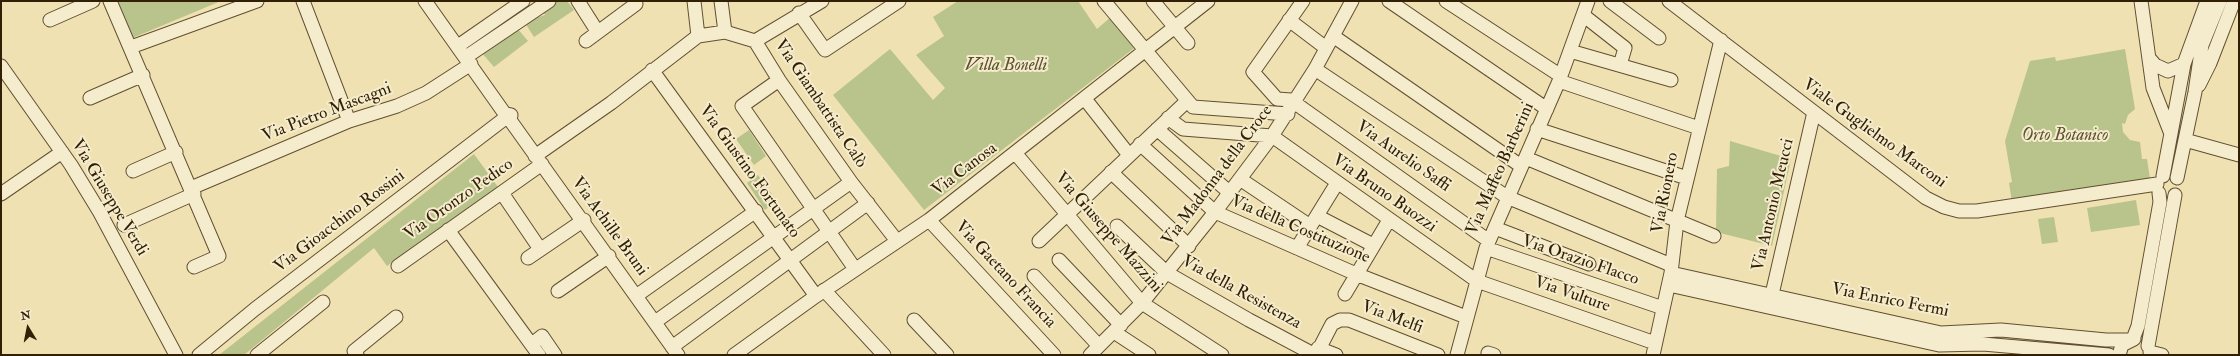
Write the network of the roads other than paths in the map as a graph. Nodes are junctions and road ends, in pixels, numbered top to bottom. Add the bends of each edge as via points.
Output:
1 (93, 1) edge
2 (110, 1) edge
3 (257, 1) edge
4 (304, 1) edge
5 (424, 1) edge
6 (523, 1) edge
7 (549, 1) edge
8 (578, 1) edge
9 (694, 1) edge
10 (822, 1) edge
11 (899, 1) edge
12 (1104, 1) edge
13 (1153, 1) edge
14 (1208, 1) edge
15 (1303, 1) edge
16 (1389, 1) edge
17 (1446, 1) edge
18 (1588, 1) edge
19 (1610, 1) edge
20 (1669, 1) edge
21 (2141, 1) edge
22 (2207, 1) edge
23 (2220, 1) edge
24 (2234, 1) edge
25 (724, 2) edge
26 (636, 4) dead end
27 (1346, 4) edge
28 (799, 13) junction
29 (1582, 15) junction
30 (50, 20) dead end
31 (1289, 20) junction
32 (1176, 27) junction
33 (597, 31) junction
34 (725, 32) junction
35 (698, 36) junction
36 (1333, 36) junction
37 (1659, 38) dead end
38 (1721, 40) junction
39 (586, 41) dead end
40 (755, 41) junction
41 (1188, 42) dead end
42 (458, 46) junction
43 (131, 47) junction
44 (1326, 48) junction
45 (1145, 51) junction
46 (1570, 51) junction
47 (2149, 58) junction
48 (468, 60) junction
49 (2184, 64) junction
50 (1620, 65) junction
51 (1, 66) edge
52 (1315, 69) junction
53 (652, 70) junction
54 (143, 75) junction
55 (1560, 78) junction
56 (779, 80) junction
57 (1671, 80) dead end
58 (2195, 92) junction
59 (90, 98) dead end
60 (1085, 99) junction
61 (1187, 101) junction
62 (1292, 107) junction
63 (1547, 109) junction
64 (1814, 112) junction
65 (507, 118) junction
66 (1168, 118) junction
67 (349, 121) junction
68 (1699, 128) junction
69 (1157, 129) junction
70 (1537, 129) junction
71 (2171, 134) junction
72 (1272, 136) junction
73 (2185, 140) junction
74 (1140, 144) junction
75 (62, 152) junction
76 (176, 152) junction
77 (1016, 154) junction
78 (1129, 155) junction
79 (2239, 155) edge
80 (538, 160) junction
81 (1524, 162) junction
82 (133, 171) dead end
83 (1111, 172) junction
84 (1687, 178) junction
85 (2177, 178) junction
86 (1240, 179) junction
87 (851, 182) junction
88 (1337, 183) junction
89 (2160, 184) junction
90 (192, 191) junction
91 (1229, 192) junction
92 (502, 193) junction
93 (1, 194) edge
94 (2175, 195) junction
95 (1506, 198) junction
96 (868, 203) junction
97 (813, 207) junction
98 (756, 211) junction
99 (1215, 212) junction
100 (1067, 216) junction
101 (584, 220) junction
102 (929, 220) junction
103 (1389, 220) junction
104 (1313, 221) junction
105 (1677, 221) junction
106 (124, 225) dead end
107 (1117, 226) dead end
108 (1495, 228) junction
109 (448, 230) junction
110 (829, 231) junction
111 (1714, 236) dead end
112 (773, 237) junction
113 (897, 241) junction
114 (1039, 241) dead end
115 (1488, 244) junction
116 (1373, 245) junction
117 (1188, 246) junction
118 (1297, 248) junction
119 (540, 249) junction
120 (609, 256) junction
121 (528, 258) dead end
122 (790, 259) junction
123 (1059, 260) dead end
124 (1589, 264) dead end
125 (398, 266) dead end
126 (194, 267) dead end
127 (855, 269) junction
128 (1166, 273) junction
129 (1356, 274) junction
130 (1670, 274) junction
131 (1034, 276) dead end
132 (1476, 281) junction
133 (558, 291) dead end
134 (820, 293) junction
135 (1345, 294) dead end
136 (636, 296) junction
137 (1770, 301) junction
138 (323, 302) dead end
139 (1142, 303) junction
140 (1663, 308) junction
141 (1466, 317) junction
142 (396, 318) dead end
143 (914, 320) dead end
144 (655, 322) junction
145 (1884, 327) junction
146 (1118, 329) junction
147 (1984, 330) junction
148 (2001, 330) junction
149 (2131, 339) junction
150 (537, 340) junction
151 (1939, 345) junction
152 (2024, 347) junction
153 (1654, 349) edge
154 (1982, 349) edge
155 (1094, 350) edge
156 (1997, 350) edge
157 (675, 351) edge
158 (2153, 352) edge
159 (1317, 353) edge
160 (354, 354) edge
161 (176, 355) edge
162 (199, 355) edge
163 (258, 355) edge
164 (539, 355) edge
165 (555, 355) edge
166 (736, 355) edge
167 (884, 355) edge
168 (947, 355) edge
169 (1054, 355) edge
170 (1149, 355) edge
171 (1222, 355) edge
172 (1336, 355) edge
173 (1438, 355) edge
174 (1457, 355) edge
175 (1962, 355) edge
176 (2011, 355) edge
177 (2109, 355) edge
178 (2119, 355) edge

1 - 30 street
2 - 43 street
3 - 43 street
4 - 67 street
5 - 42 street, Via Achille Bruni
6 - 42 street
7 - 48 street, Via Pietro Mascagni
8 - 33 street
9 - 35 street
10 - 28 street
11 - 28 street via 825,50
12 - 45 street
13 - 32 street
14 - 32 street, Via Canosa
15 - 31 street
16 - 63 street
17 - 55 street
18 - 29 street, Via Maffeo Barberini
19 - 37 street
20 - 38 street, Viale Guglielmo Marconi
21 - 47 street
22 - 49 street
23 - 58 street via 2202,45
24 - 58 street via 2210,63
25 - 34 street
26 - 33 street
27 - 36 street, Via Madonna della Croce
28 - 40 street
29 - 46 street, Via Maffeo Barberini
29 - 50 street via 1625,48
31 - 44 street
31 - 62 street via 1253,72 1276,99 1291,100
32 - 41 street
32 - 45 street, Via Canosa
33 - 39 street
34 - 35 street, Via Giambattista Calò
34 - 40 street, Via Giambattista Calò
35 - 53 street, Via Giambattista Calò
36 - 44 street, Via Madonna della Croce
36 - 81 street
38 - 64 street, Viale Guglielmo Marconi
38 - 68 street, Via Rionero
40 - 56 street, Via Giambattista Calò
42 - 48 street, Via Achille Bruni
43 - 54 street
44 - 52 street, Via Madonna della Croce
45 - 60 street, Via Canosa
45 - 61 street
46 - 50 street
46 - 55 street, Via Maffeo Barberini
47 - 49 street via 2155,65 2168,71
47 - 71 street via 2153,88
48 - 65 street, Via Achille Bruni
48 - 67 street, Via Pietro Mascagni via 426,92 397,106
49 - 71 street
50 - 57 street
51 - 75 street, Via Giuseppe Verdi
52 - 62 street, Via Madonna della Croce
52 - 95 street, Via Enrico Fermi
53 - 80 street, Via Giambattista Calò
53 - 98 street, Via Giustino Fortunato
54 - 59 street
54 - 76 street
55 - 63 street, Via Maffeo Barberini
55 - 68 street
56 - 87 street, Via Giambattista Calò
56 - 97 street via 742,106
58 - 73 street
60 - 77 street, Via Canosa
60 - 78 street
61 - 62 street via 1193,107
61 - 66 street
62 - 72 street, Via Madonna della Croce
62 - 115 street, Via Aurelio Saffi
63 - 70 street, Via Maffeo Barberini
64 - 89 street, Viale Guglielmo Marconi via 1926,198 1959,211 1978,212
64 - 137 street, Via Antonio Meucci
65 - 80 street, Via Achille Bruni
65 - 162 street, Via Gioacchino Rossini
66 - 69 street
66 - 72 street via 1183,129
67 - 90 street, Via Pietro Mascagni
68 - 84 street, Via Rionero
69 - 74 street
69 - 91 street
70 - 81 street, Via Maffeo Barberini
70 - 84 street
71 - 89 street
72 - 86 street, Via Madonna della Croce
72 - 88 street, Via Bruno Buozzi
73 - 79 street
73 - 85 street
74 - 78 street
74 - 99 street, Via della Costituzione
75 - 93 street
75 - 161 street, Via Giuseppe Verdi via 100,211
76 - 82 street
76 - 90 street
77 - 100 street, Via Giuseppe Mazzini
77 - 102 street, Via Canosa
78 - 83 street
80 - 92 street, Via Oronzo Pedico
80 - 101 street, Via Achille Bruni
81 - 95 street, Via Maffeo Barberini
81 - 105 street
83 - 100 street
83 - 117 street
84 - 105 street, Via Rionero
85 - 89 street via 2171,174
85 - 94 street via 2180,187
86 - 91 street, Via Madonna della Croce
86 - 104 street
87 - 96 street, Via Giambattista Calò
87 - 97 street
88 - 103 street, Via Bruno Buozzi
88 - 104 street
89 - 94 street via 2166,197
89 - 149 street via 2160,202 2138,326
90 - 106 street, Via Pietro Mascagni
90 - 126 street via 219,256
91 - 99 street, Via Madonna della Croce
92 - 109 street, Via Oronzo Pedico
92 - 119 street
94 - 158 street
95 - 108 street, Via Maffeo Barberini
95 - 130 street, Via Enrico Fermi
96 - 110 street
96 - 113 street, Via Giambattista Calò
97 - 110 street
97 - 112 street
98 - 112 street, Via Giustino Fortunato
98 - 136 street
99 - 117 street, Via Madonna della Croce
99 - 118 street, Via della Costituzione
100 - 114 street
100 - 139 street, Via Giuseppe Mazzini
101 - 119 street
101 - 120 street, Via Achille Bruni
102 - 113 street, Via Canosa
102 - 169 street, Via Gaetano Francia
103 - 116 street
103 - 132 street, Via Bruno Buozzi
104 - 116 street
104 - 118 street
105 - 111 street
105 - 130 street, Via Rionero
107 - 128 street, Via della Resistenza
108 - 115 street, Via Maffeo Barberini
108 - 124 street
109 - 125 street, Via Oronzo Pedico
109 - 150 street
110 - 122 street
110 - 127 street
112 - 122 street, Via Giustino Fortunato
112 - 144 street
113 - 127 street, Via Canosa
115 - 132 street, Via Maffeo Barberini
115 - 140 street, Via Orazio Flacco
116 - 129 street
117 - 128 street, Via Madonna della Croce
118 - 129 street, Via della Costituzione
119 - 121 street
120 - 133 street
120 - 136 street, Via Achille Bruni
122 - 134 street, Via Giustino Fortunato
122 - 157 street
123 - 146 street
127 - 134 street, Via Canosa
128 - 139 street, Via Madonna della Croce
128 - 159 street, Via della Resistenza via 1249,320
129 - 135 street
129 - 141 street, Via della Costituzione
130 - 137 street, Via Enrico Fermi
130 - 140 street, Via Rionero
131 - 155 street
132 - 141 street, Via Maffeo Barberini
132 - 153 street, Via Vulture
134 - 166 street, Via Canosa
134 - 167 street, Via Giustino Fortunato
136 - 144 street, Via Achille Bruni
137 - 145 street, Via Enrico Fermi
138 - 163 street
139 - 146 street, Via Madonna della Croce
139 - 171 street, Via Giuseppe Mazzini
140 - 153 street, Via Rionero
141 - 174 street, Via Maffeo Barberini
142 - 160 street
143 - 168 street
144 - 157 street, Via Achille Bruni
145 - 147 street, Via Enrico Fermi via 1940,333
145 - 151 street, Via Enrico Fermi
146 - 155 street, Via Madonna della Croce
146 - 170 street
147 - 148 street, Via Enrico Fermi
147 - 154 street
148 - 149 street, Via Enrico Fermi via 2106,340
148 - 156 street
149 - 158 street via 2141,340
149 - 178 street via 2122,345
150 - 164 street
150 - 165 street
151 - 154 street, Via Enrico Fermi
151 - 175 street, Via Enrico Fermi
152 - 156 street, Via Enrico Fermi
152 - 176 street
152 - 177 street, Via Enrico Fermi
154 - 156 street, Via Enrico Fermi
159 - 172 street, Via della Resistenza
159 - 173 street, Via Melfi via 1332,324 1340,320 1349,320

